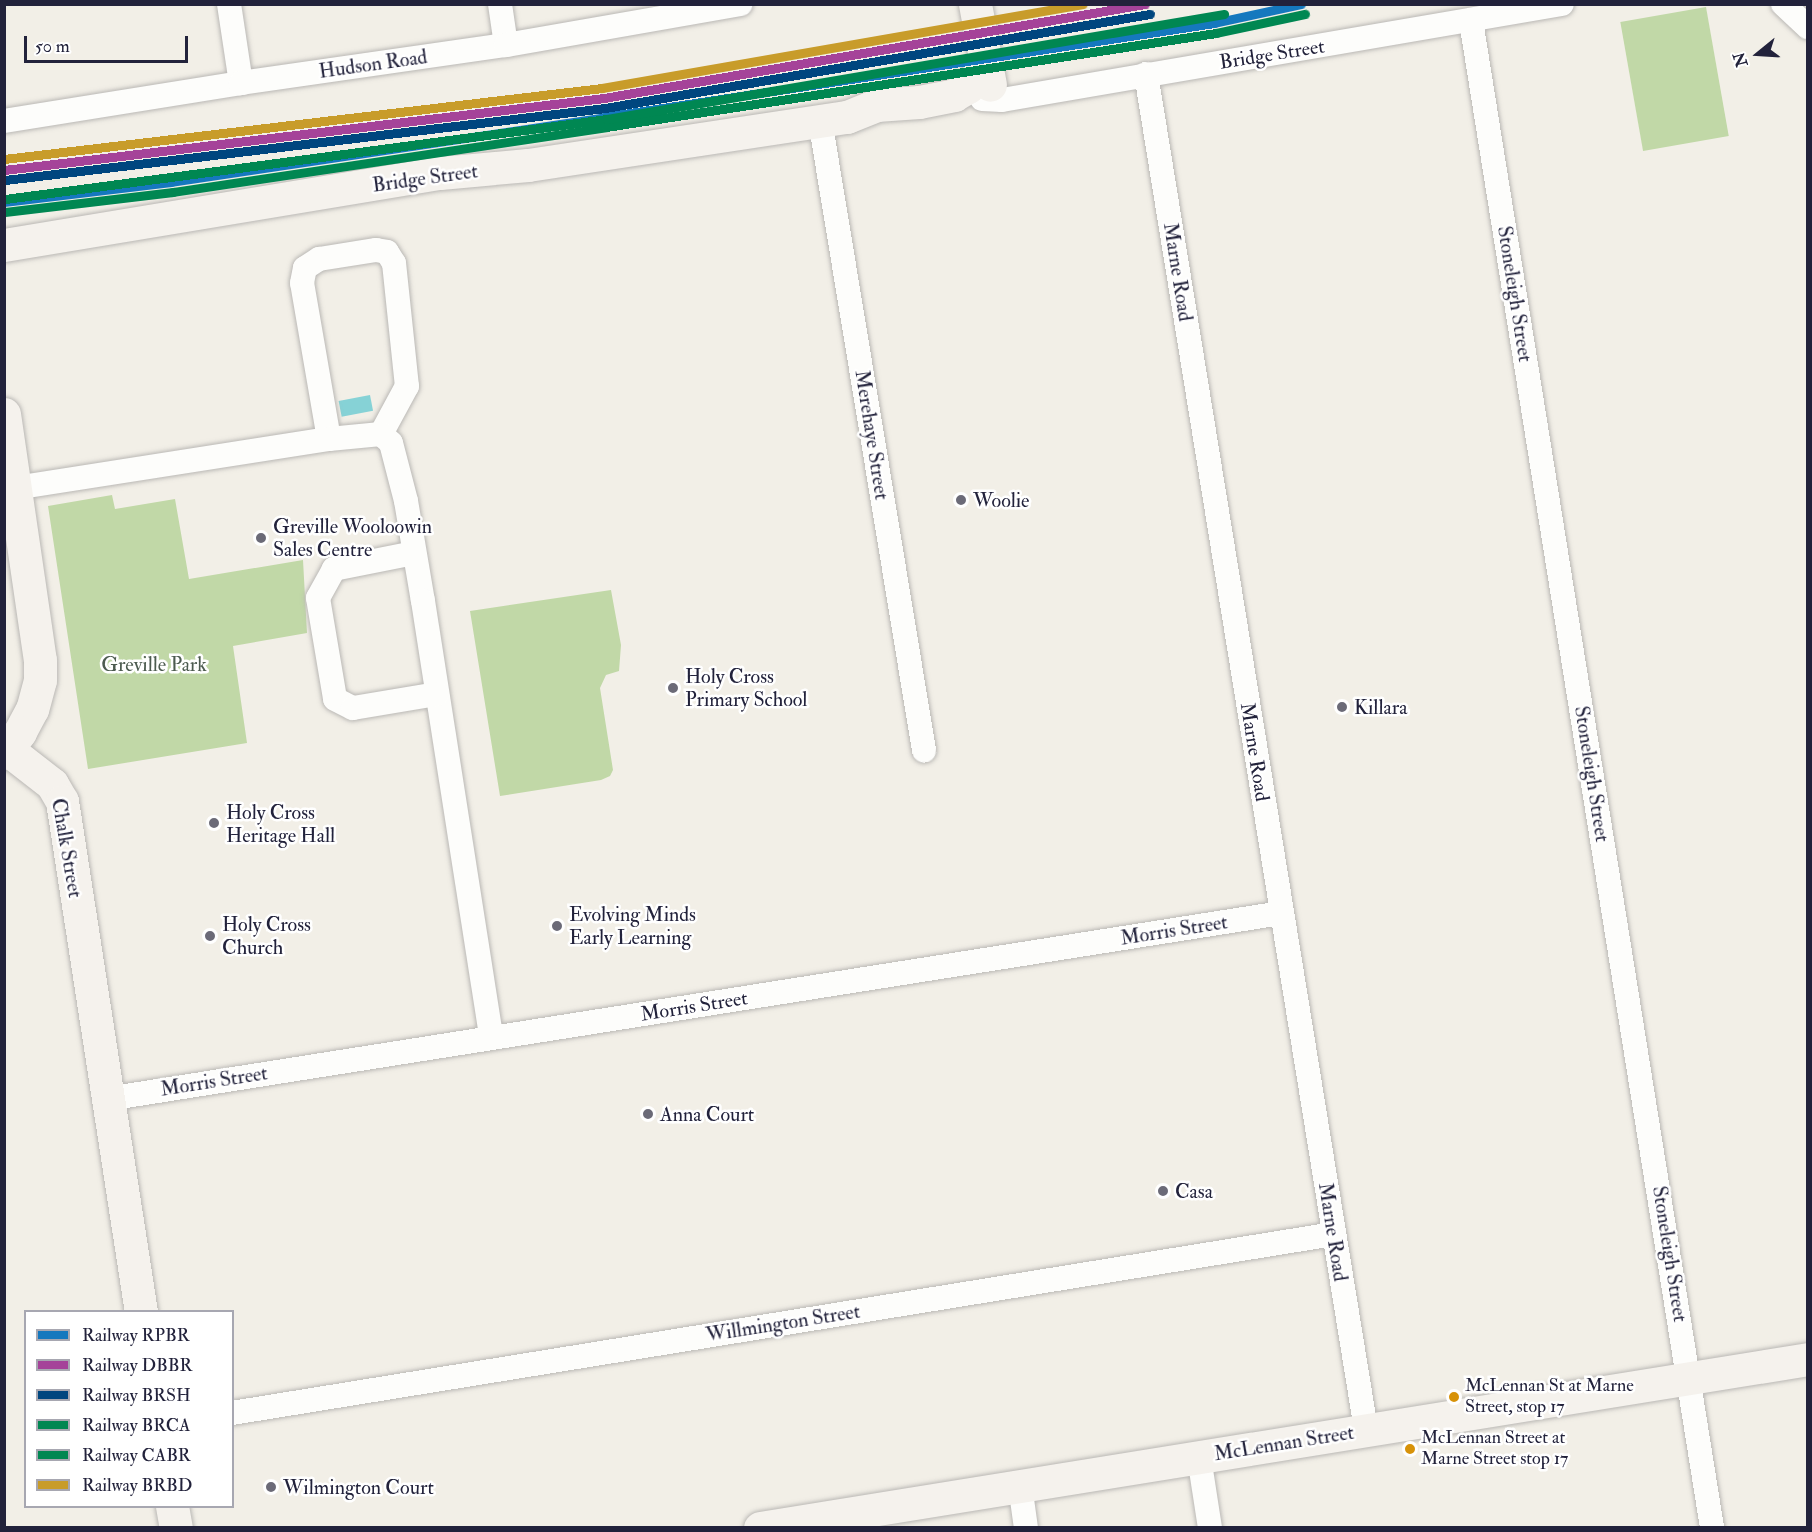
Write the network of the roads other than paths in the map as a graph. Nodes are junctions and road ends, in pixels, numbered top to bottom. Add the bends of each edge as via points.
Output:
1 (229, 4) edge
2 (500, 4) edge
3 (740, 4) edge
4 (1562, 4) edge
5 (1783, 4) edge
6 (976, 5) edge
7 (1471, 21) junction
8 (1808, 27) edge
9 (506, 45) junction
10 (985, 66) junction
11 (1146, 74) junction
12 (241, 83) junction
13 (982, 99) junction
14 (834, 119) junction
15 (4, 121) edge
16 (4, 245) edge
17 (5, 415) edge
18 (381, 434) junction
19 (329, 439) junction
20 (15, 488) junction
21 (414, 553) junction
22 (437, 694) junction
23 (924, 750) dead end
24 (6, 751) edge
25 (1281, 913) junction
26 (491, 1037) junction
27 (107, 1099) junction
28 (1334, 1234) junction
29 (141, 1310) edge
30 (1808, 1359) edge
31 (1689, 1378) junction
32 (234, 1413) edge
33 (1366, 1430) junction
34 (1199, 1457) junction
35 (1020, 1485) junction
36 (172, 1508) edge
37 (176, 1527) edge
38 (760, 1527) edge
39 (1026, 1527) edge
40 (1210, 1527) edge
41 (1712, 1527) edge

1 - 12 street
2 - 9 street
3 - 9 street, Hudson Road
4 - 7 street, Bridge Street
5 - 8 street
6 - 10 street
7 - 11 street, Bridge Street
7 - 31 street, Stoneleigh Street
9 - 12 street, Hudson Road
10 - 13 street via 990,83
10 - 14 street, Bridge Street via 968,87 954,95 876,105
11 - 13 street, Bridge Street via 1002,100
11 - 25 street, Marne Road
12 - 15 street, Hudson Road
13 - 14 street, Bridge Street via 955,113 914,119
14 - 16 street, Bridge Street via 528,165 440,173
14 - 23 street, Merehaye Street
17 - 20 street, Chalk Street
18 - 19 street
18 - 19 street via 407,386 394,263 387,252 376,249 319,259 305,268 302,283
18 - 21 street via 391,443 397,459
19 - 20 street
20 - 24 street, Chalk Street via 40,670 32,709
21 - 22 street
21 - 22 street via 334,569 318,598 335,699 353,708
22 - 26 street
24 - 27 street, Chalk Street via 52,784 62,801
25 - 26 street, Morris Street
25 - 28 street, Marne Road
26 - 27 street, Morris Street
27 - 29 street, Chalk Street
28 - 32 street, Willmington Street
28 - 33 street, Marne Road
30 - 31 street, McLennan Street
31 - 33 street, McLennan Street
31 - 41 street, Stoneleigh Street
33 - 34 street, McLennan Street
34 - 35 street, McLennan Street
34 - 40 street
35 - 38 street, McLennan Street
35 - 39 street
36 - 37 street

